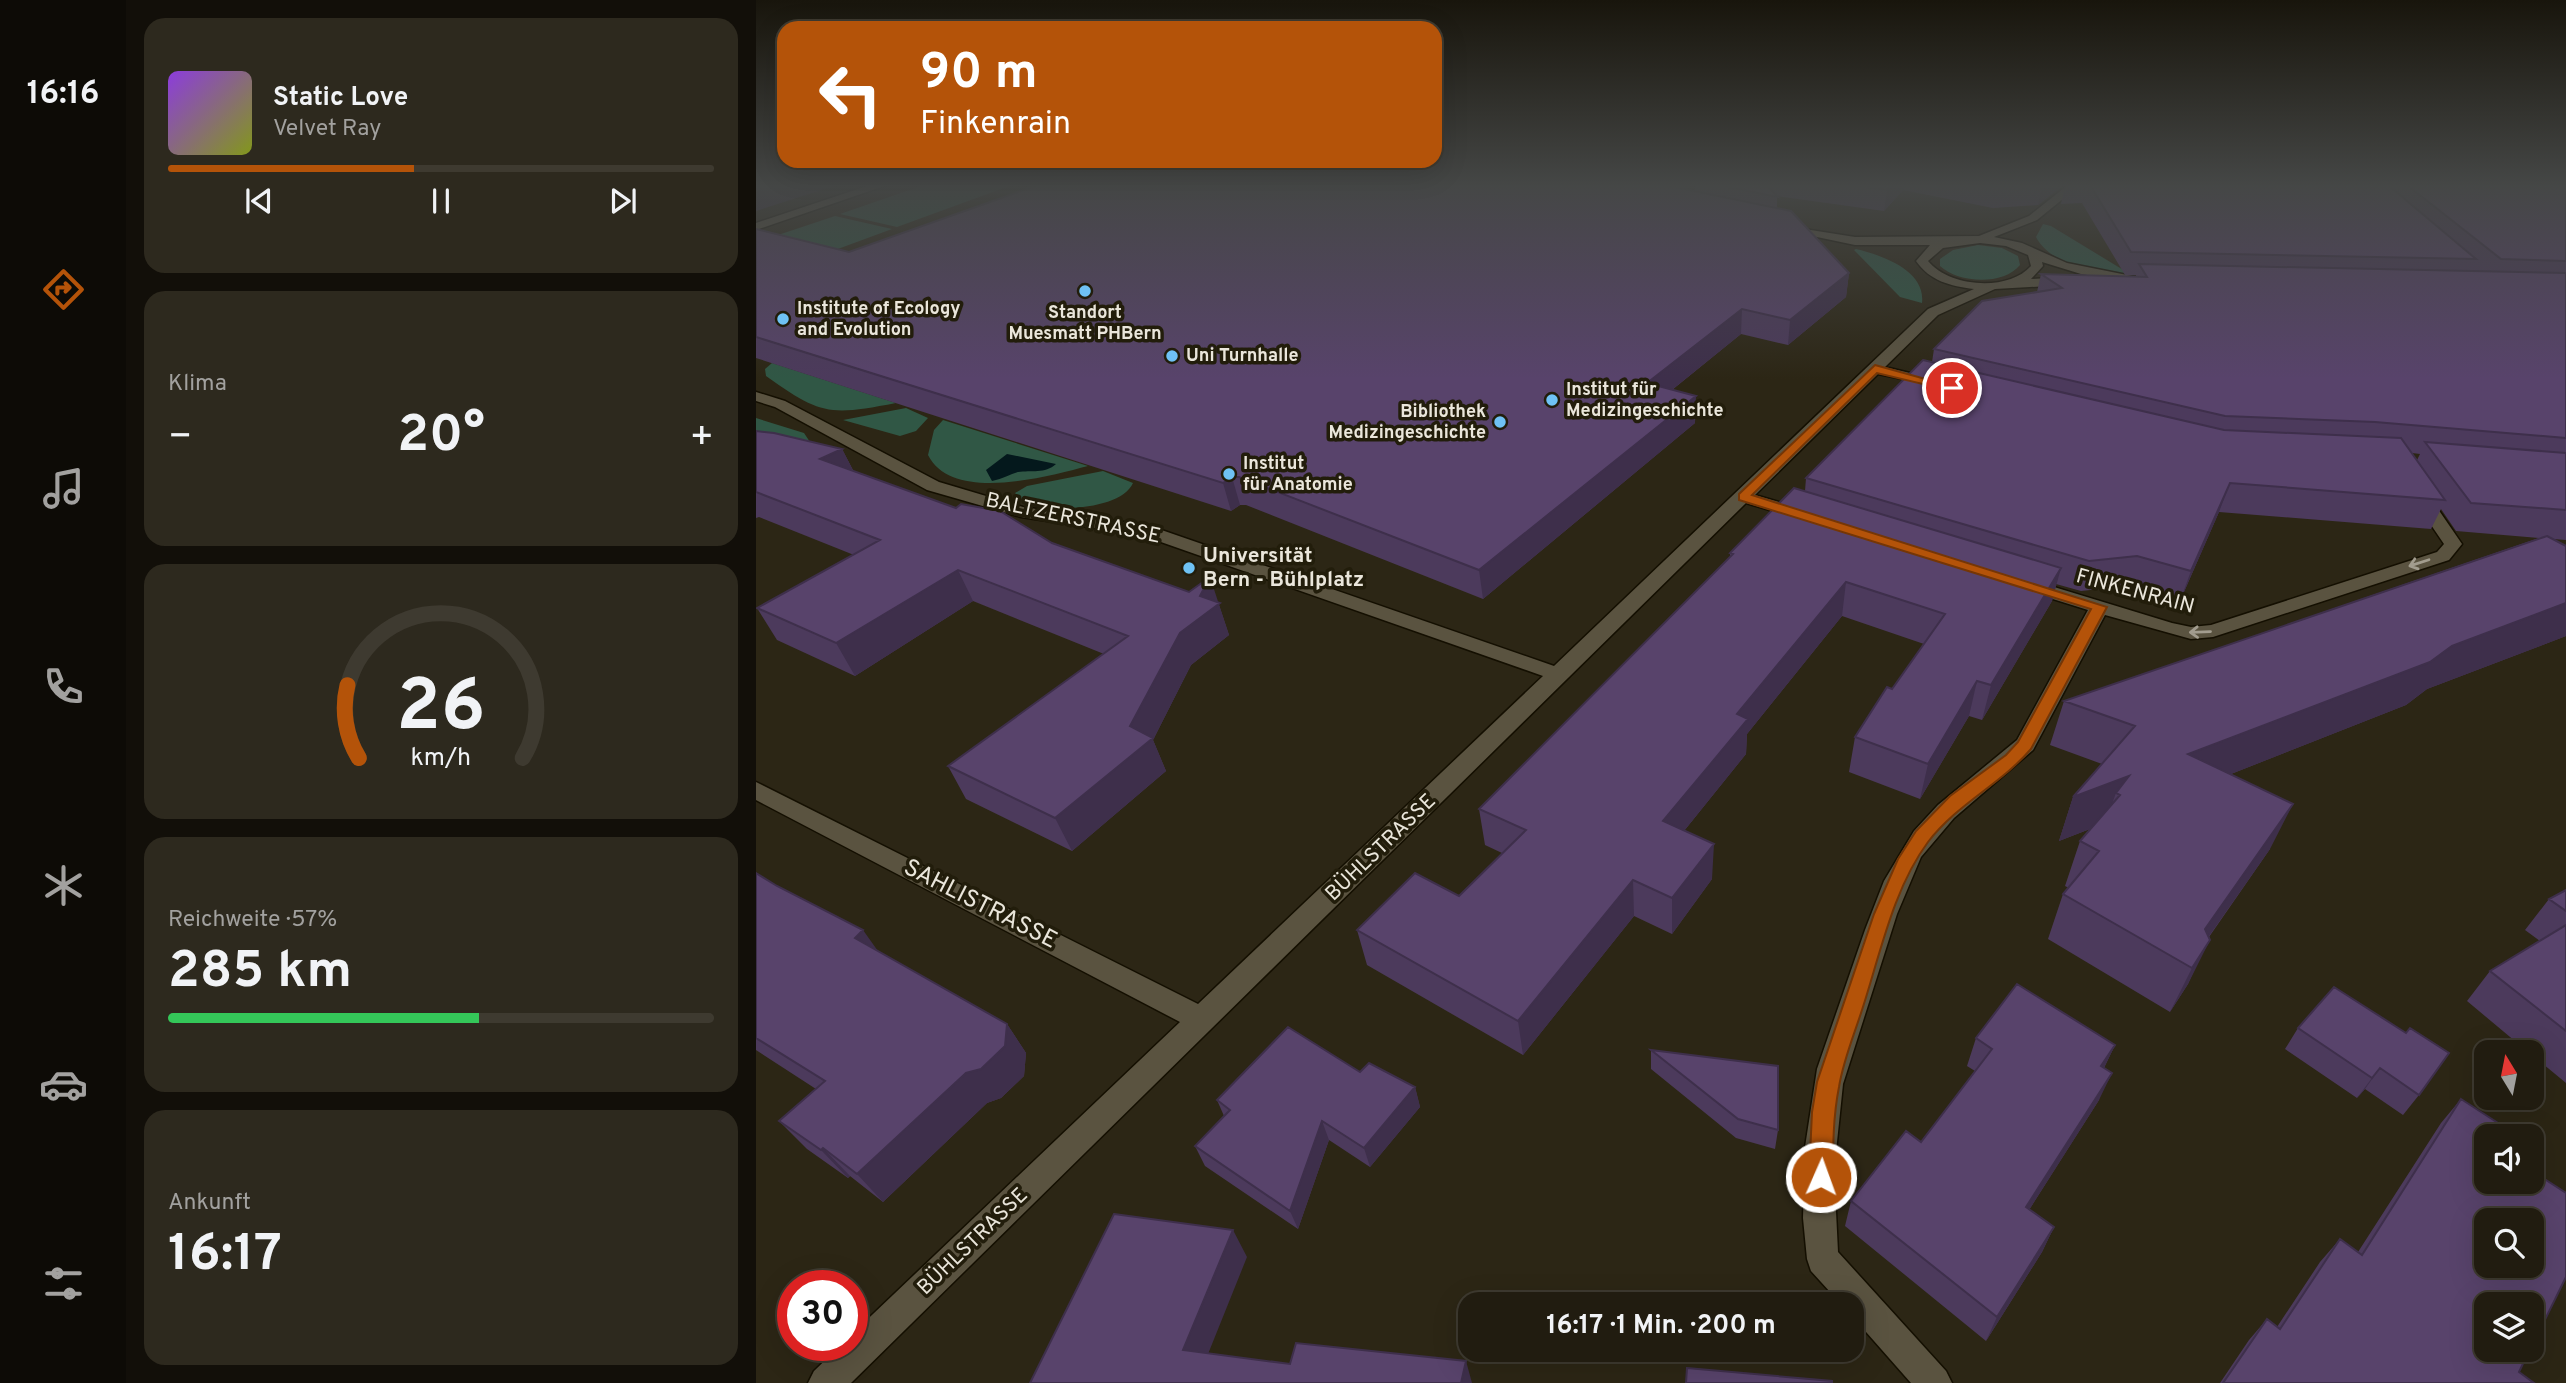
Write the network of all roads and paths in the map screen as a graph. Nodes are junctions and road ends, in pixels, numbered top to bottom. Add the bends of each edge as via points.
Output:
1 (1877, 250) edge
2 (1933, 250) edge
3 (2022, 250) edge
4 (2028, 250) edge
5 (2031, 253) junction
6 (1893, 256) dead end
7 (1905, 261) dead end
8 (1926, 269) junction
9 (1995, 285) junction
10 (1935, 299) junction
11 (1875, 369) junction
12 (1954, 388) edge
13 (756, 396) edge
14 (2413, 485) edge
15 (1744, 497) junction
16 (1824, 522) edge
17 (2007, 579) edge
18 (2099, 607) junction
19 (1560, 675) junction
20 (756, 790) edge
21 (1203, 1020) junction
22 (826, 1383) edge
23 (1934, 1383) edge

1 - 6 street
2 - 8 street via 1922,261
3 - 5 street
4 - 5 street
5 - 9 street via 2037,266 2031,275
5 - 9 street via 2063,266 2145,281
7 - 8 street
8 - 9 street via 1961,284
8 - 10 street
9 - 10 street, BÜHLSTRASSE
10 - 11 street, BÜHLSTRASSE
11 - 12 street
11 - 15 street, BÜHLSTRASSE
13 - 19 street, BALTZERSTRASSE via 780,404 933,486 1021,512 1144,530
14 -> 18 street, FINKENRAIN via 2453,544 2442,556 2213,631 2181,632
15 - 16 street
15 - 19 street, BÜHLSTRASSE
17 - 18 street, FINKENRAIN
18 - 23 street via 2025,745 1956,801 1907,859 1828,1082 1821,1177 1823,1259
19 - 21 street, BÜHLSTRASSE
20 - 21 street, SAHLISTRASSE
21 - 22 street, BÜHLSTRASSE

